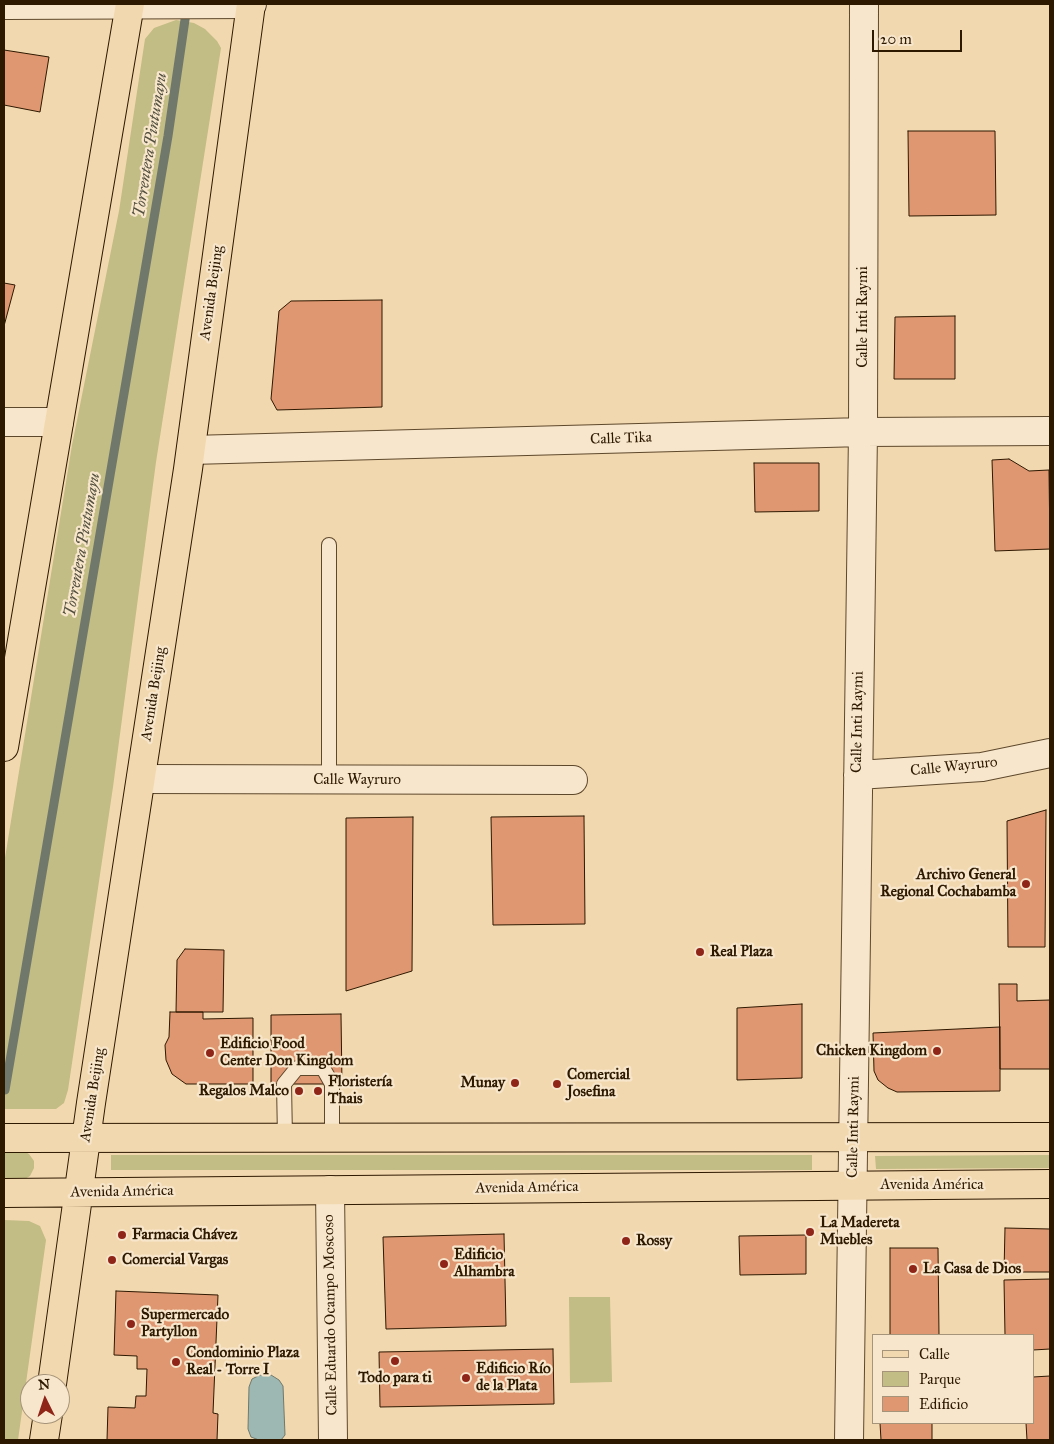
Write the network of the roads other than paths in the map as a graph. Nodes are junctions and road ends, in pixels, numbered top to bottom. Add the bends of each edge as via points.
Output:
1 (4, 4) edge
2 (130, 4) edge
3 (175, 4) edge
4 (195, 4) edge
5 (251, 4) edge
6 (864, 4) edge
7 (4, 422) edge
8 (59, 422) junction
9 (1050, 431) edge
10 (863, 432) junction
11 (191, 450) junction
12 (329, 545) dead end
13 (4, 748) edge
14 (1050, 753) edge
15 (858, 776) junction
16 (142, 779) junction
17 (329, 780) junction
18 (573, 780) dead end
19 (1050, 1136) edge
20 (332, 1137) junction
21 (4, 1138) edge
22 (86, 1138) junction
23 (285, 1138) junction
24 (854, 1138) junction
25 (1050, 1184) edge
26 (852, 1185) junction
27 (330, 1190) junction
28 (78, 1192) junction
29 (4, 1193) edge
30 (53, 1374) edge
31 (46, 1424) edge
32 (44, 1440) edge
33 (333, 1440) edge
34 (849, 1440) edge

1 - 2 street
2 - 3 street
2 - 8 main road
3 - 4 street
4 - 5 street
5 - 11 main road, Avenida Beijing
6 - 10 street, Calle Inti Raymi
7 - 8 street
8 - 13 main road
9 - 10 street, Calle Tika
10 - 11 street, Calle Tika
10 - 15 street, Calle Inti Raymi
11 - 16 main road, Avenida Beijing
12 - 17 lane
14 - 15 street, Calle Wayruro via 982,767
15 - 24 street, Calle Inti Raymi
16 - 17 street, Calle Wayruro
16 - 22 main road, Avenida Beijing
17 - 18 street, Calle Wayruro
19 - 24 main road
20 - 23 main road
20 - 23 lane via 332,1084 323,1068 297,1068 284,1084
20 - 24 main road
21 - 22 main road
22 - 23 main road
22 - 28 main road, Avenida Beijing
24 - 26 street, Calle Inti Raymi
25 - 26 main road, Avenida América
26 - 27 main road, Avenida América
26 - 34 street, Calle Inti Raymi
27 - 28 main road, Avenida América
27 - 33 street, Calle Eduardo Ocampo Moscoso
28 - 29 main road, Avenida América
28 - 30 main road, Avenida Beijing
31 - 32 main road

